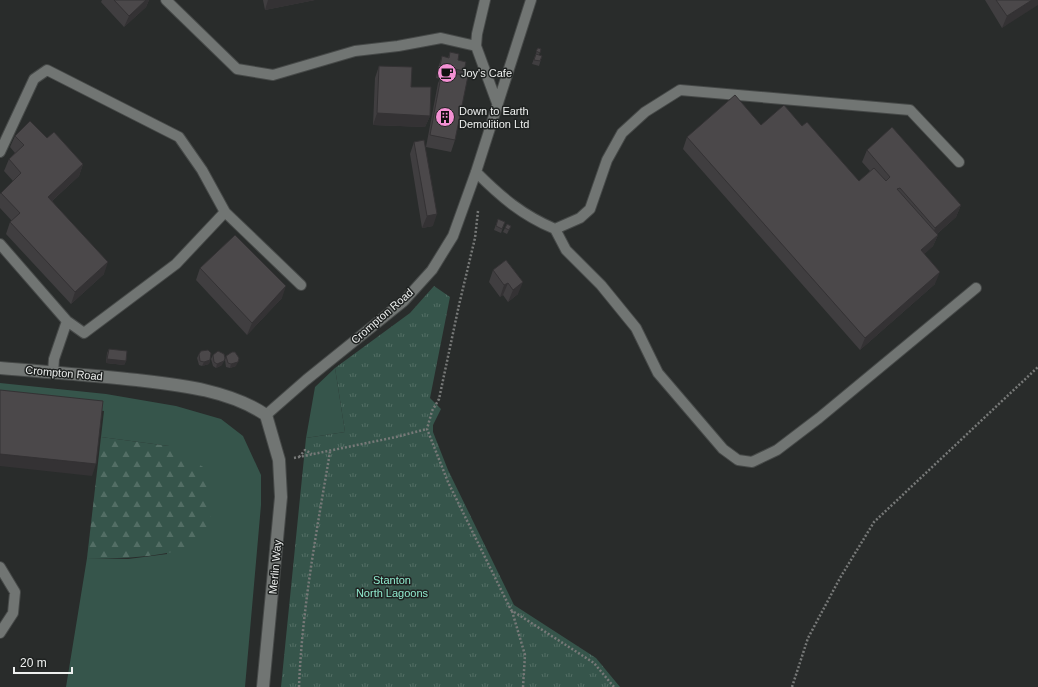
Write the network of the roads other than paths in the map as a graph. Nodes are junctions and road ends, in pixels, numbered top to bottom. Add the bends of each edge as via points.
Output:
1 (166, 0) edge
2 (485, 0) edge
3 (531, 0) edge
4 (476, 46) junction
5 (497, 102) junction
6 (0, 152) edge
7 (959, 162) dead end
8 (476, 172) junction
9 (226, 212) junction
10 (555, 229) junction
11 (0, 244) edge
12 (301, 285) dead end
13 (976, 288) dead end
14 (67, 321) junction
15 (0, 368) edge
16 (53, 372) junction
17 (266, 415) junction
18 (0, 567) edge
19 (0, 633) edge
20 (264, 687) edge

1 - 4 lane via 237,69 273,75 355,51 441,38
2 - 4 lane
3 - 5 lane, Crompton Road
4 - 5 lane
5 - 8 lane, Crompton Road
6 - 9 lane via 34,79 47,70 178,137 202,170
7 - 10 lane via 910,110 680,90 645,112 622,133 607,160 590,209 580,218
8 - 10 lane via 504,199 532,219
8 - 17 lane, Crompton Road via 453,236 432,270 404,301
9 - 12 lane
9 - 14 lane via 176,264 84,333
10 - 13 lane via 566,250 601,285 636,328 663,379 723,449 738,460 752,462 777,450 807,427
11 - 14 lane
14 - 16 lane via 54,359
15 - 16 street, Crompton Road
16 - 17 street, Crompton Road via 197,389 244,402
17 - 20 street, Merlin Way via 279,460 281,497
18 - 19 lane via 15,592 13,613

